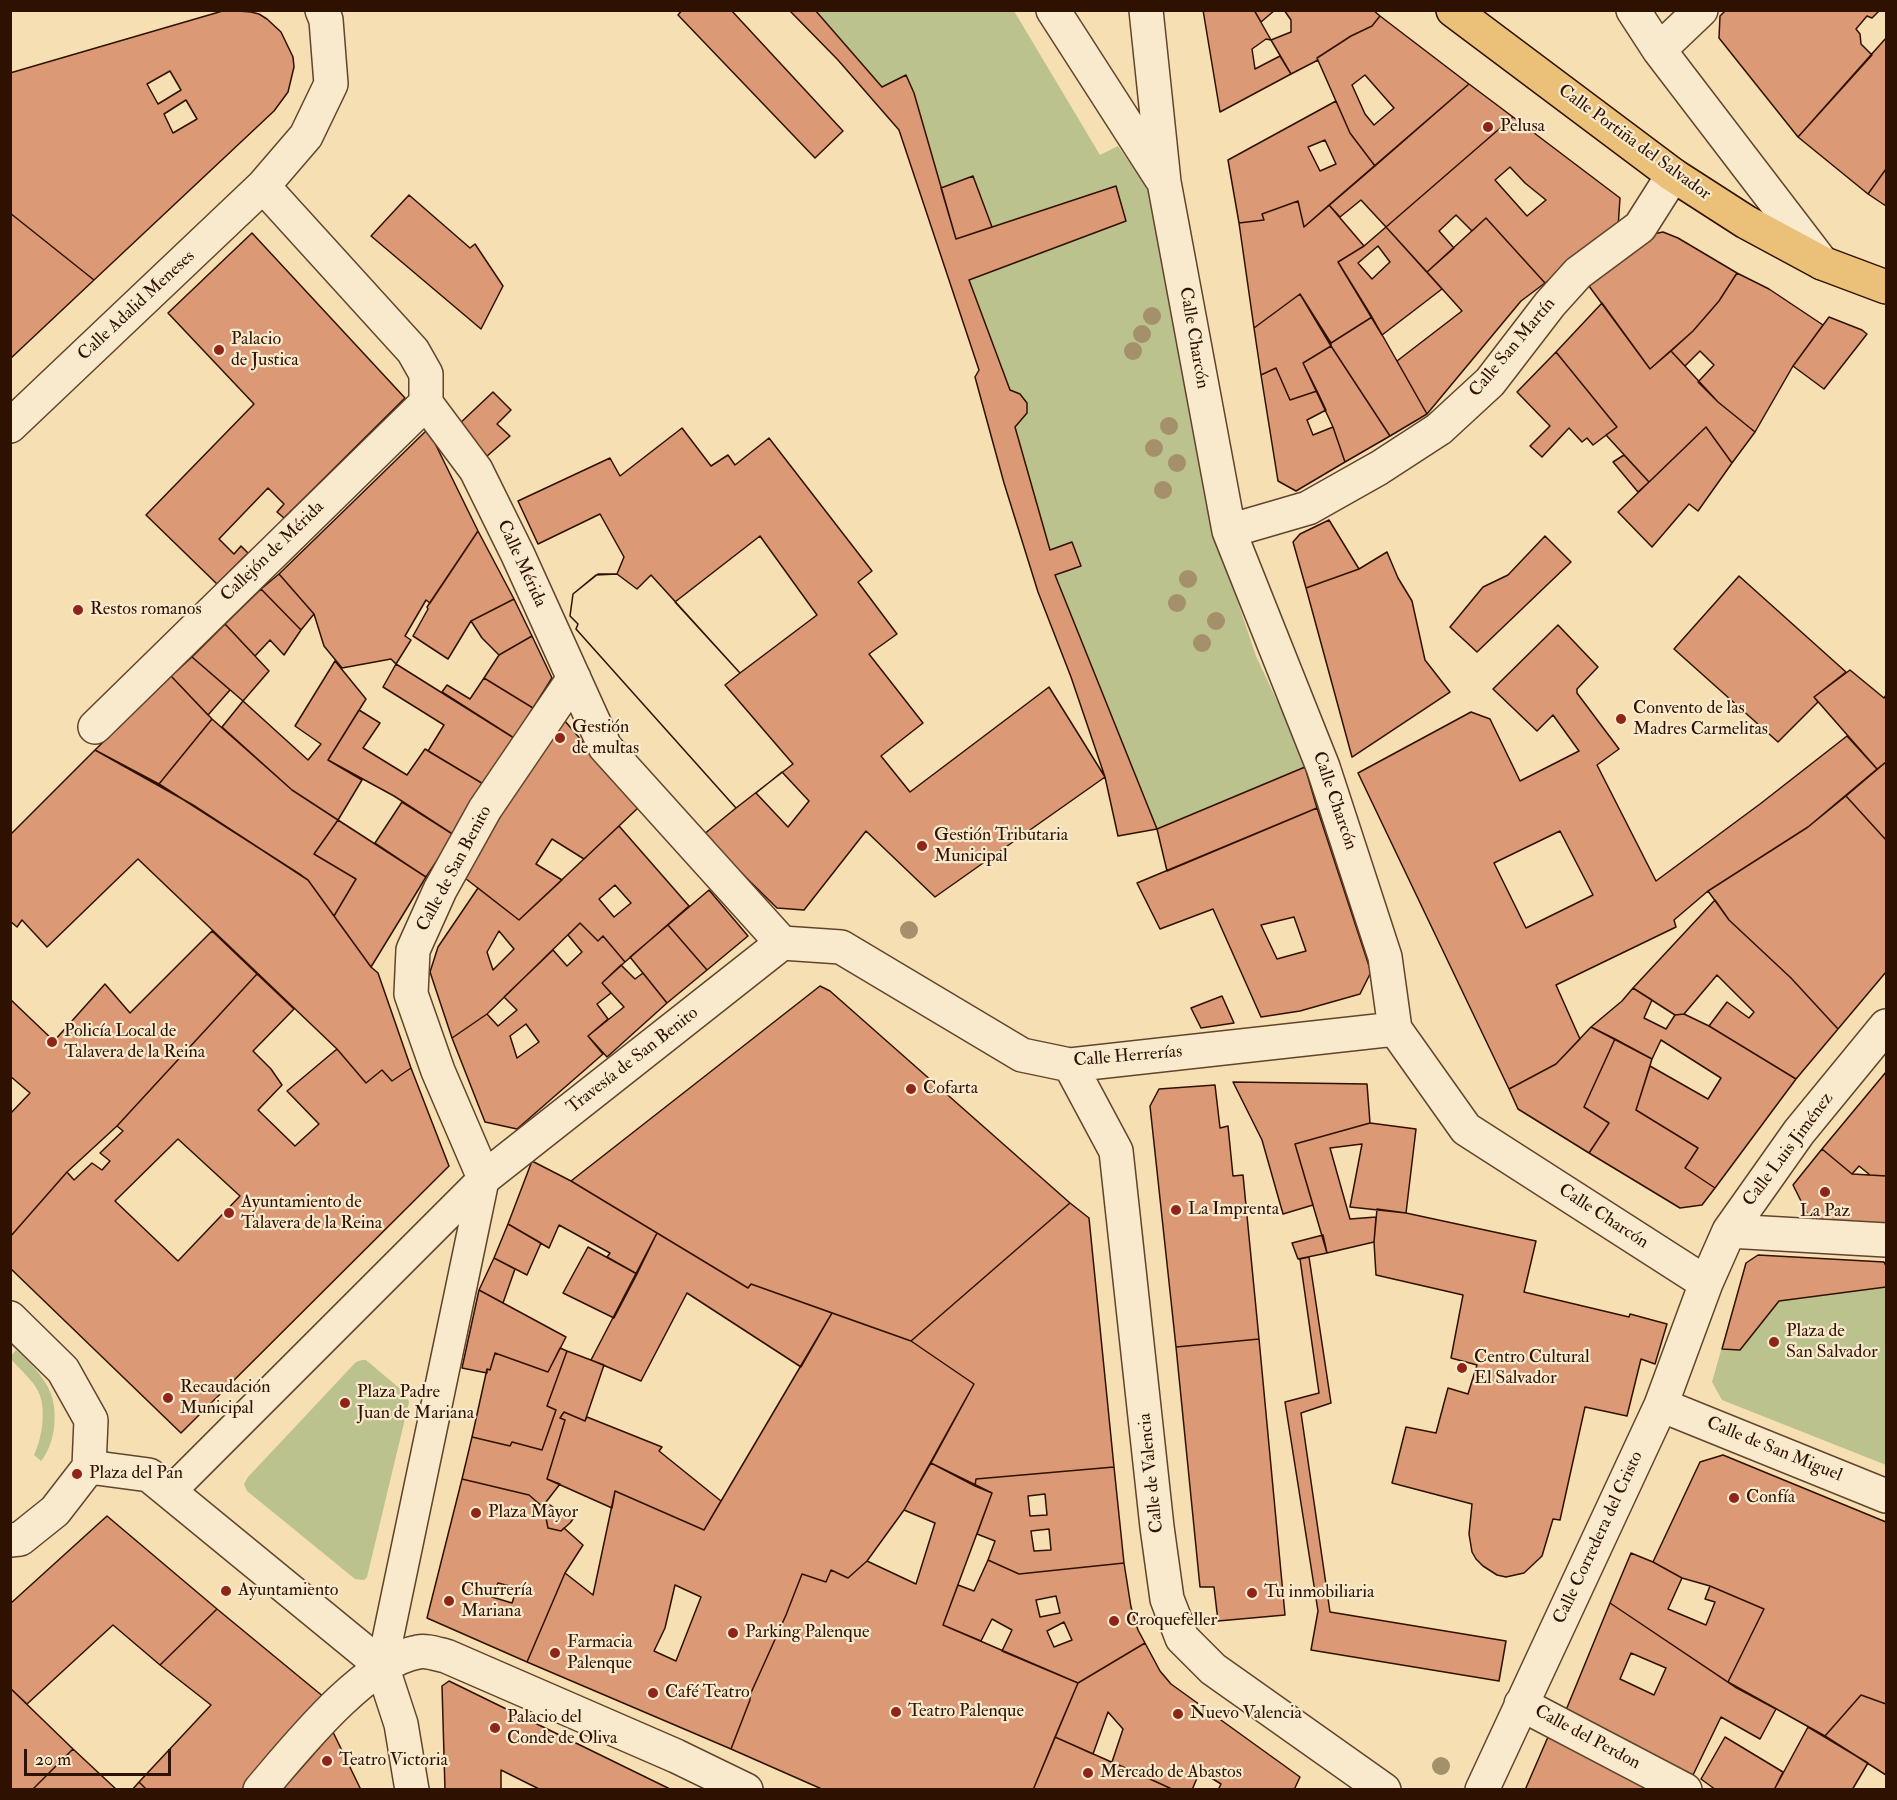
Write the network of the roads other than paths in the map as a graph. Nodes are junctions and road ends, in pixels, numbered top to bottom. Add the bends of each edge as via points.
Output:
1 (322, 10) edge
2 (1053, 10) edge
3 (1146, 10) edge
4 (1453, 10) edge
5 (1633, 10) edge
6 (1701, 10) edge
7 (1659, 50) junction
8 (1673, 175) junction
9 (1164, 182) junction
10 (263, 186) junction
11 (1822, 263) junction
12 (1887, 287) edge
13 (426, 403) junction
14 (10, 426) edge
15 (1229, 531) junction
16 (574, 678) junction
17 (95, 727) dead end
18 (782, 943) junction
19 (1887, 1026) edge
20 (1395, 1029) junction
21 (1070, 1065) junction
22 (484, 1178) junction
23 (1729, 1231) junction
24 (1887, 1240) edge
25 (1706, 1283) junction
26 (10, 1318) edge
27 (1661, 1405) junction
28 (89, 1467) junction
29 (170, 1492) junction
30 (1887, 1496) edge
31 (10, 1540) edge
32 (382, 1666) junction
33 (1521, 1704) junction
34 (260, 1790) edge
35 (412, 1790) edge
36 (747, 1790) edge
37 (1384, 1790) edge
38 (1482, 1790) edge
39 (1685, 1790) edge

1 - 10 street, Calle Adalid Meneses via 331,84 306,136
2 - 9 street, Calle Charcón
3 - 9 street, Calle Charcón
4 - 8 main road, Calle Portiña del Salvador
5 - 7 street
6 - 7 street
7 - 11 street
8 - 11 main road, Calle Portiña del Salvador via 1746,222
8 - 15 street, Calle San Martín via 1640,227 1578,273 1490,382 1439,429 1308,508
9 - 15 street, Calle Charcón
10 - 13 street via 413,351 426,374
10 - 14 street, Calle Adalid Meneses
11 - 12 main road, Calle Portiña del Salvador
13 - 16 street, Calle Mérida via 476,470
13 - 17 street, Callejón de Mérida
15 - 20 street, Calle Charcón via 1323,767 1385,957
16 - 18 street, Calle Mérida via 605,747
16 - 22 street, Calle de San Benito via 485,809 413,950 411,994 438,1071
18 - 21 street, Calle Herrerías via 841,947 1022,1054
18 - 22 street, Travesía de San Benito
19 - 23 street, Calle Luis Jiménez via 1799,1132
20 - 21 street, Calle Herrerías
20 - 25 street, Calle Charcón via 1466,1129
21 - 37 street, Calle de Valencia via 1116,1151 1157,1527 1167,1599 1182,1638 1213,1669
22 - 29 street
22 - 32 street
23 - 24 street
23 - 25 street, Calle Luis Jiménez
25 - 27 street, Calle Corredera del Cristo
26 - 28 street via 63,1370 90,1420
27 - 30 street, Calle de San Miguel
27 - 33 street, Calle Corredera del Cristo
28 - 29 street via 149,1475
28 - 31 street via 55,1510 20,1539
29 - 32 street
32 - 34 street via 322,1719
32 - 35 street via 400,1724
32 - 36 street via 419,1651 446,1656
33 - 38 street, Calle Corredera del Cristo
33 - 39 street, Calle del Perdon

